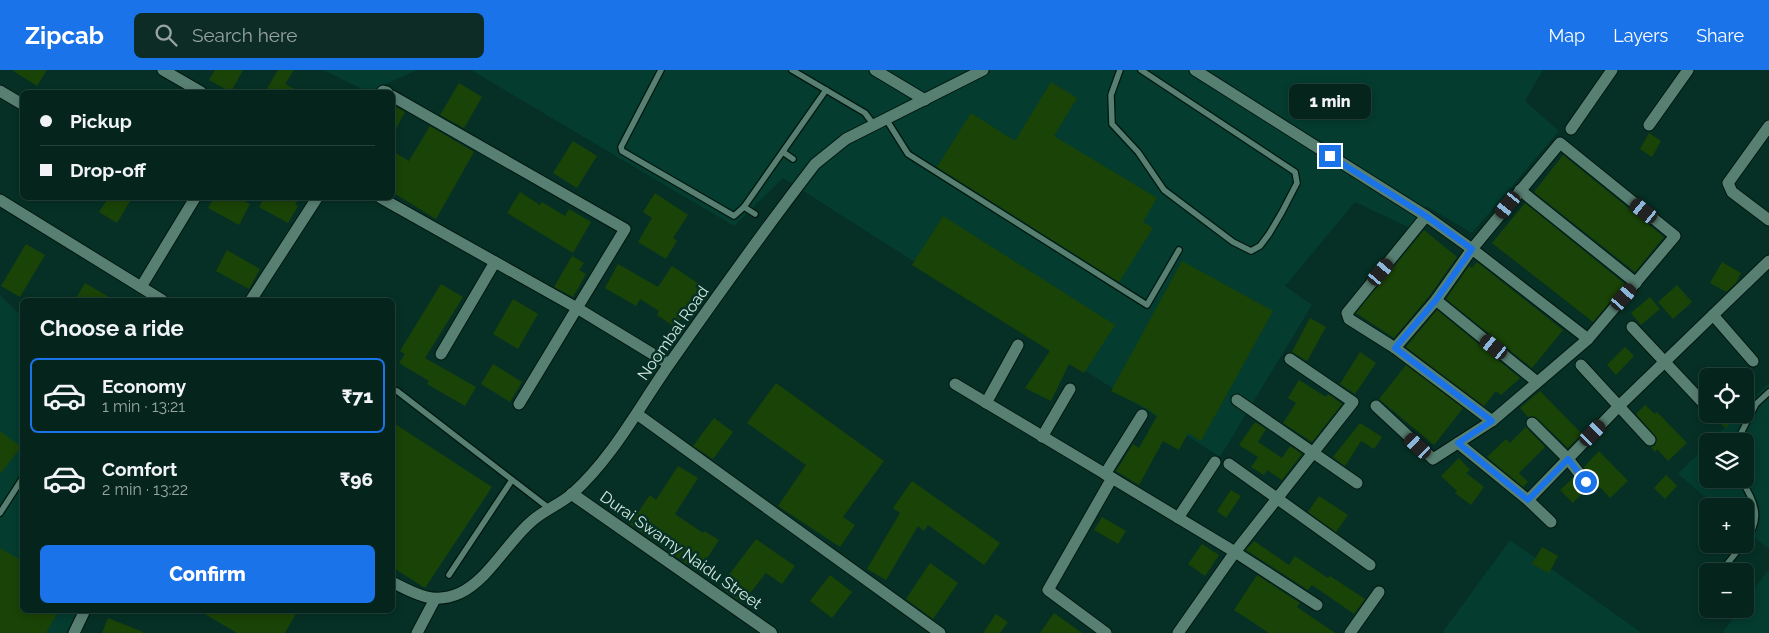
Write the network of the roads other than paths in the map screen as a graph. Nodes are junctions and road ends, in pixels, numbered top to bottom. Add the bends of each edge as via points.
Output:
1 (162, 70) edge
2 (661, 70) edge
3 (792, 70) edge
4 (875, 70) edge
5 (983, 70) edge
6 (1120, 70) edge
7 (1141, 70) edge
8 (1196, 70) edge
9 (1612, 70) edge
10 (1688, 70) edge
11 (197, 90) edge
12 (826, 90) junction
13 (0, 91) edge
14 (395, 98) edge
15 (924, 100) junction
16 (20, 103) edge
17 (886, 119) junction
18 (874, 125) junction
19 (1649, 125) dead end
20 (1769, 126) edge
21 (1571, 129) dead end
22 (783, 152) junction
23 (793, 159) dead end
24 (1520, 190) junction
25 (0, 200) edge
26 (190, 200) edge
27 (316, 200) edge
28 (386, 200) edge
29 (744, 207) junction
30 (755, 214) dead end
31 (1426, 216) junction
32 (1769, 220) edge
33 (1472, 249) junction
34 (1179, 250) dead end
35 (1769, 261) edge
36 (496, 262) junction
37 (1636, 283) junction
38 (141, 287) junction
39 (159, 298) edge
40 (252, 298) edge
41 (1436, 300) junction
42 (576, 308) junction
43 (1713, 315) junction
44 (1632, 327) dead end
45 (1588, 339) junction
46 (1018, 345) dead end
47 (1395, 348) junction
48 (442, 354) dead end
49 (1290, 359) dead end
50 (1753, 361) dead end
51 (1666, 362) junction
52 (669, 364) junction
53 (1581, 365) dead end
54 (1537, 382) junction
55 (954, 384) dead end
56 (1070, 389) dead end
57 (397, 391) dead end
58 (1769, 392) edge
59 (1699, 398) edge
60 (1237, 400) dead end
61 (986, 403) junction
62 (519, 404) dead end
63 (1376, 406) dead end
64 (1619, 406) junction
65 (636, 414) junction
66 (1142, 415) dead end
67 (1492, 421) junction
68 (1532, 422) dead end
69 (1741, 433) edge
70 (1042, 437) junction
71 (1650, 440) dead end
72 (1458, 443) junction
73 (1314, 453) junction
74 (1568, 459) junction
75 (1215, 462) dead end
76 (1229, 464) dead end
77 (1109, 476) junction
78 (512, 480) junction
79 (20, 482) edge
80 (1357, 482) dead end
81 (1586, 482) dead end
82 (572, 494) junction
83 (1277, 499) junction
84 (1528, 500) junction
85 (1754, 500) edge
86 (550, 509) junction
87 (0, 513) edge
88 (1178, 518) junction
89 (1551, 522) dead end
90 (1754, 524) edge
91 (1235, 552) junction
92 (1736, 553) edge
93 (1728, 563) edge
94 (1370, 565) dead end
95 (448, 575) dead end
96 (395, 584) edge
97 (1379, 592) dead end
98 (435, 599) junction
99 (1318, 605) dead end
100 (84, 613) edge
101 (74, 633) edge
102 (417, 633) edge
103 (771, 633) edge
104 (940, 633) edge
105 (1106, 633) edge
106 (1178, 633) edge
107 (1350, 633) edge

1 - 11 street
2 - 29 lane via 621,147 622,151 734,216
3 - 12 lane
4 - 15 street
5 - 15 street, Noombal Road
6 - 7 lane via 1111,95 1112,124 1138,152 1164,190 1234,242 1251,251 1260,246 1297,183 1295,172
8 - 31 street
9 - 21 street
10 - 19 street
12 - 18 lane via 865,113
12 - 22 lane
13 - 16 street
14 - 42 street via 625,229
15 - 17 street, Noombal Road
17 - 18 street, Noombal Road
17 - 34 lane via 908,154 1147,305
18 - 52 street, Noombal Road via 846,139 815,164
20 - 32 street via 1728,183 1732,192
22 - 23 lane
22 - 29 lane
24 - 33 street
24 - 37 street
24 - 37 street via 1560,143 1675,236
25 - 38 street
26 - 38 street
27 - 40 street
28 - 36 street
29 - 30 lane
31 - 33 street
31 - 47 street via 1347,313 1349,319
33 - 41 street
33 - 45 street
35 - 43 street
36 - 42 street
36 - 48 street
37 - 45 street
38 - 39 street
41 - 47 street
41 - 54 street
42 - 52 street
42 - 62 street
43 - 50 street
43 - 51 street
44 - 51 street
45 - 54 street
46 - 61 street
47 - 67 street
49 - 73 street via 1353,402
51 - 59 street
51 - 64 street
52 - 65 street, Noombal Road
53 - 64 street
54 - 67 street
55 - 61 street
56 - 70 street
57 - 78 lane
58 - 69 lane via 1756,404
60 - 73 street
61 - 70 street
63 - 72 street via 1433,459
64 - 71 street
64 - 74 street
65 - 82 street, Noombal Road via 597,468
65 - 104 street
66 - 77 street
67 - 72 street
68 - 74 street
70 - 77 street
72 - 84 street
73 - 80 street
73 - 83 street
74 - 81 street
74 - 84 street
75 - 88 street
76 - 83 street
77 - 88 street
77 - 105 street via 1048,590
78 - 86 lane
78 - 95 lane
79 - 87 lane
82 - 86 street, Noombal Road
82 - 103 street, Durai Swamy Naidu Street
83 - 91 street
83 - 94 street
84 - 89 street
85 - 90 lane
86 - 98 street, Noombal Road via 532,520 476,582 460,593
88 - 91 street
91 - 99 street
91 - 106 street
92 - 93 lane
96 - 98 street, Noombal Road via 419,596
97 - 107 street
98 - 102 street
100 - 101 street

